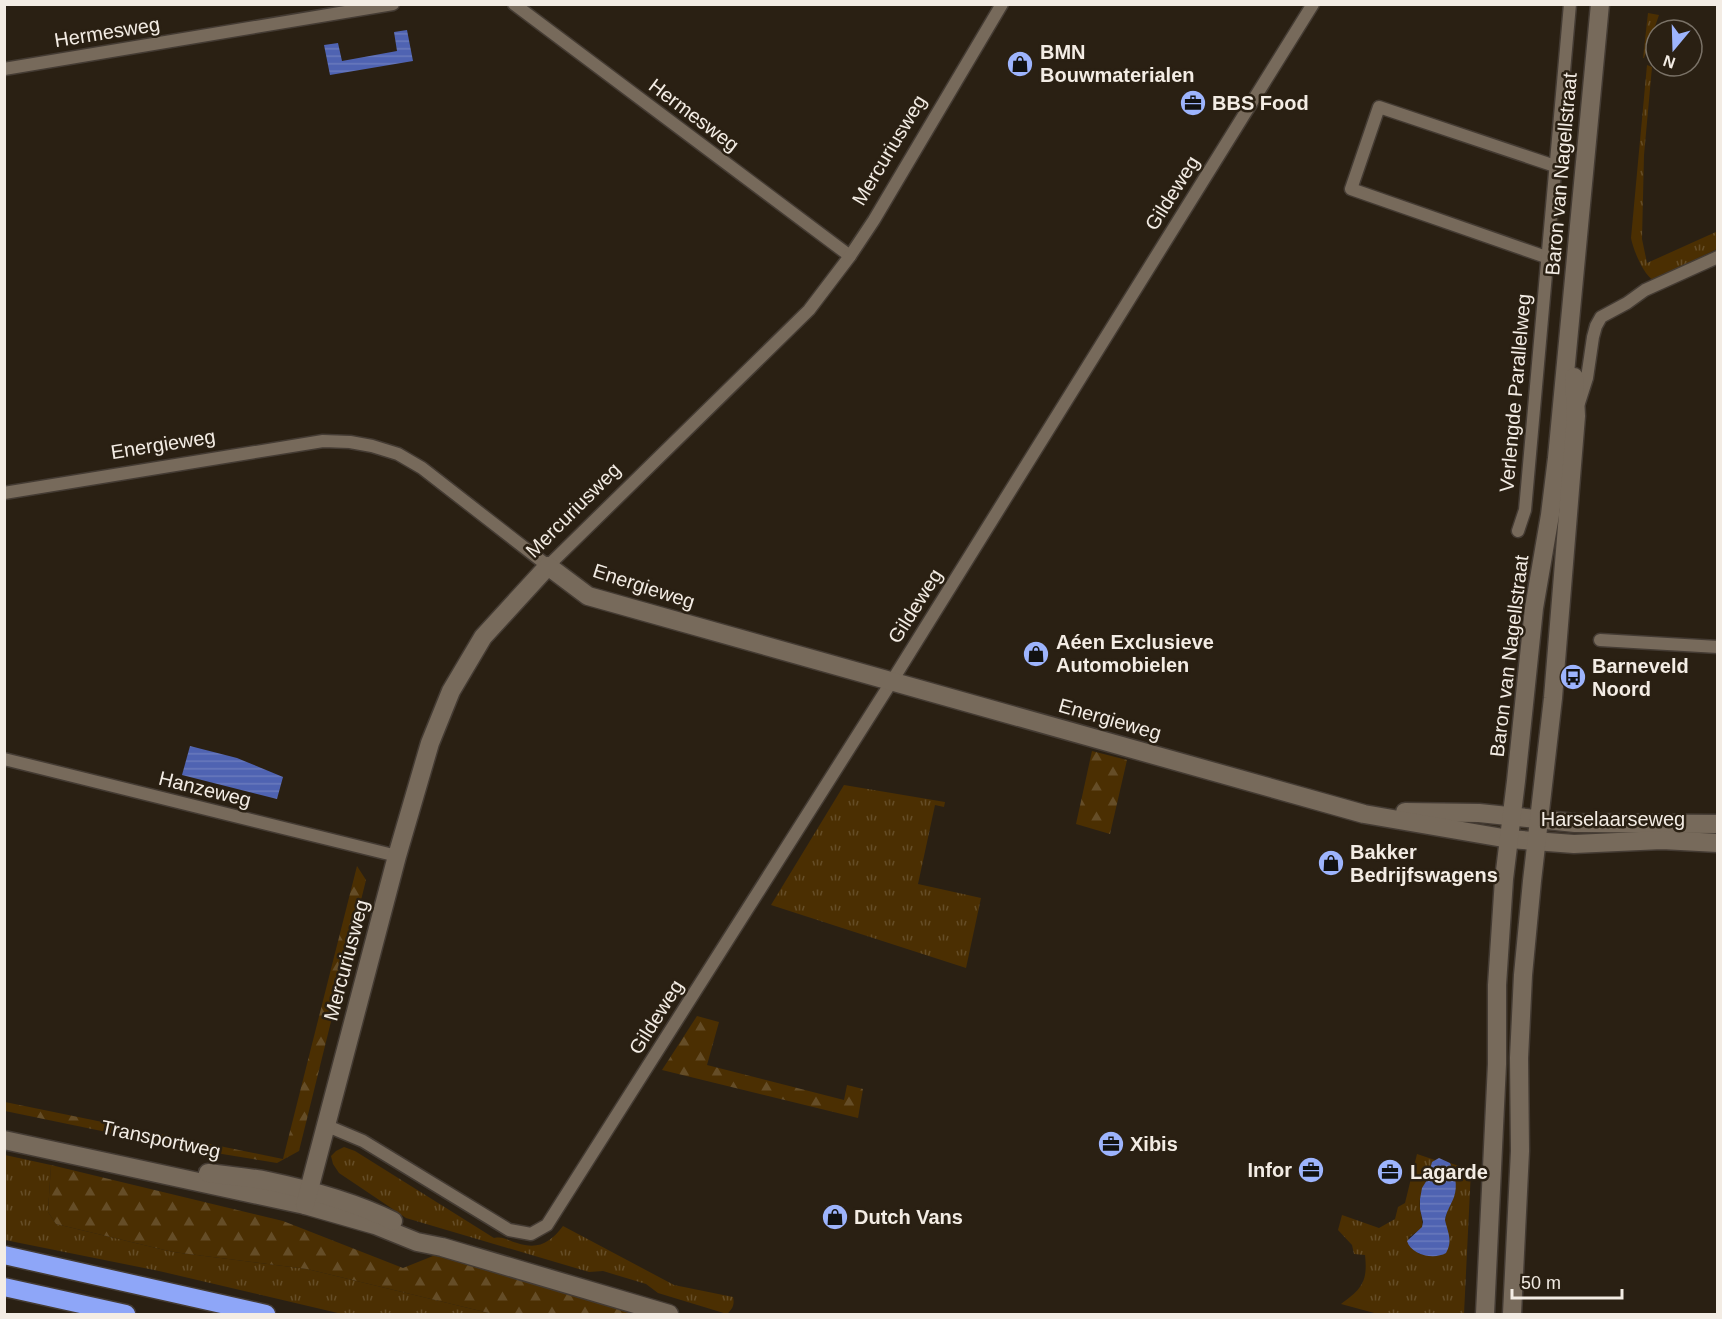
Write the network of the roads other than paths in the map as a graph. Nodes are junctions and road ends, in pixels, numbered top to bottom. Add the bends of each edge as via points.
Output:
1 (393, 4) edge
2 (514, 4) edge
3 (1002, 4) edge
4 (1313, 4) edge
5 (1570, 4) edge
6 (1600, 4) edge
7 (1609, 4) edge
8 (4, 69) edge
9 (1555, 166) junction
10 (850, 256) junction
11 (1546, 257) junction
12 (1718, 257) edge
13 (1576, 416) junction
14 (4, 493) edge
15 (1518, 531) dead end
16 (548, 566) junction
17 (1600, 640) dead end
18 (1718, 647) edge
19 (892, 681) junction
20 (4, 759) edge
21 (1297, 796) junction
22 (1512, 817) junction
23 (1539, 820) junction
24 (1718, 824) edge
25 (1509, 839) junction
26 (1536, 841) junction
27 (1718, 843) edge
28 (397, 856) junction
29 (325, 1125) junction
30 (4, 1129) edge
31 (4, 1140) edge
32 (306, 1198) junction
33 (4, 1255) edge
34 (4, 1287) edge
35 (126, 1314) edge
36 (266, 1314) edge
37 (669, 1314) edge
38 (1485, 1314) edge
39 (1512, 1314) edge

1 - 8 street, Hermesweg
2 - 10 street, Hermesweg
3 - 10 street, Mercuriusweg
4 - 19 street, Gildeweg
5 - 9 street, Verlengde Parallelweg
6 - 22 street, Baron van Nagellstraat via 1551,515 1534,608
7 - 13 street, Baron van Nagellstraat via 1574,377
9 - 11 street, Verlengde Parallelweg
9 - 11 street via 1379,107 1351,189
10 - 16 street, Mercuriusweg via 809,310
11 - 15 street, Verlengde Parallelweg via 1525,510
12 - 13 street, Baron van Nagellstraat via 1644,290 1601,317
13 - 23 street, Baron van Nagellstraat
14 - 16 street, Energieweg via 323,441 350,442 398,454 422,468
16 - 19 street, Energieweg via 588,596
16 - 28 street, Mercuriusweg via 483,637 451,691 430,743
17 - 18 street
19 - 21 street, Energieweg
19 - 29 street, Gildeweg via 548,1225 531,1234 509,1230 363,1141
20 - 28 street, Hanzeweg
21 - 22 street, Energieweg via 1405,812
21 - 25 street, Energieweg via 1364,814
22 - 23 street, Harselaarseweg
22 - 25 street, Baron van Nagellstraat
23 - 24 street, Harselaarseweg
23 - 26 street, Baron van Nagellstraat
25 - 26 street, Harselaarseweg
25 - 38 street, Baron van Nagellstraat via 1497,985
26 - 27 street, Harselaarseweg
26 - 39 street, Baron van Nagellstraat via 1520,1034 1520,1151
28 - 29 street, Mercuriusweg
29 - 32 street, Mercuriusweg
30 - 32 street, Transportweg via 187,1169 268,1181
31 - 32 street, Transportweg
32 - 37 street via 354,1204 442,1247
33 - 36 highway
34 - 35 highway

